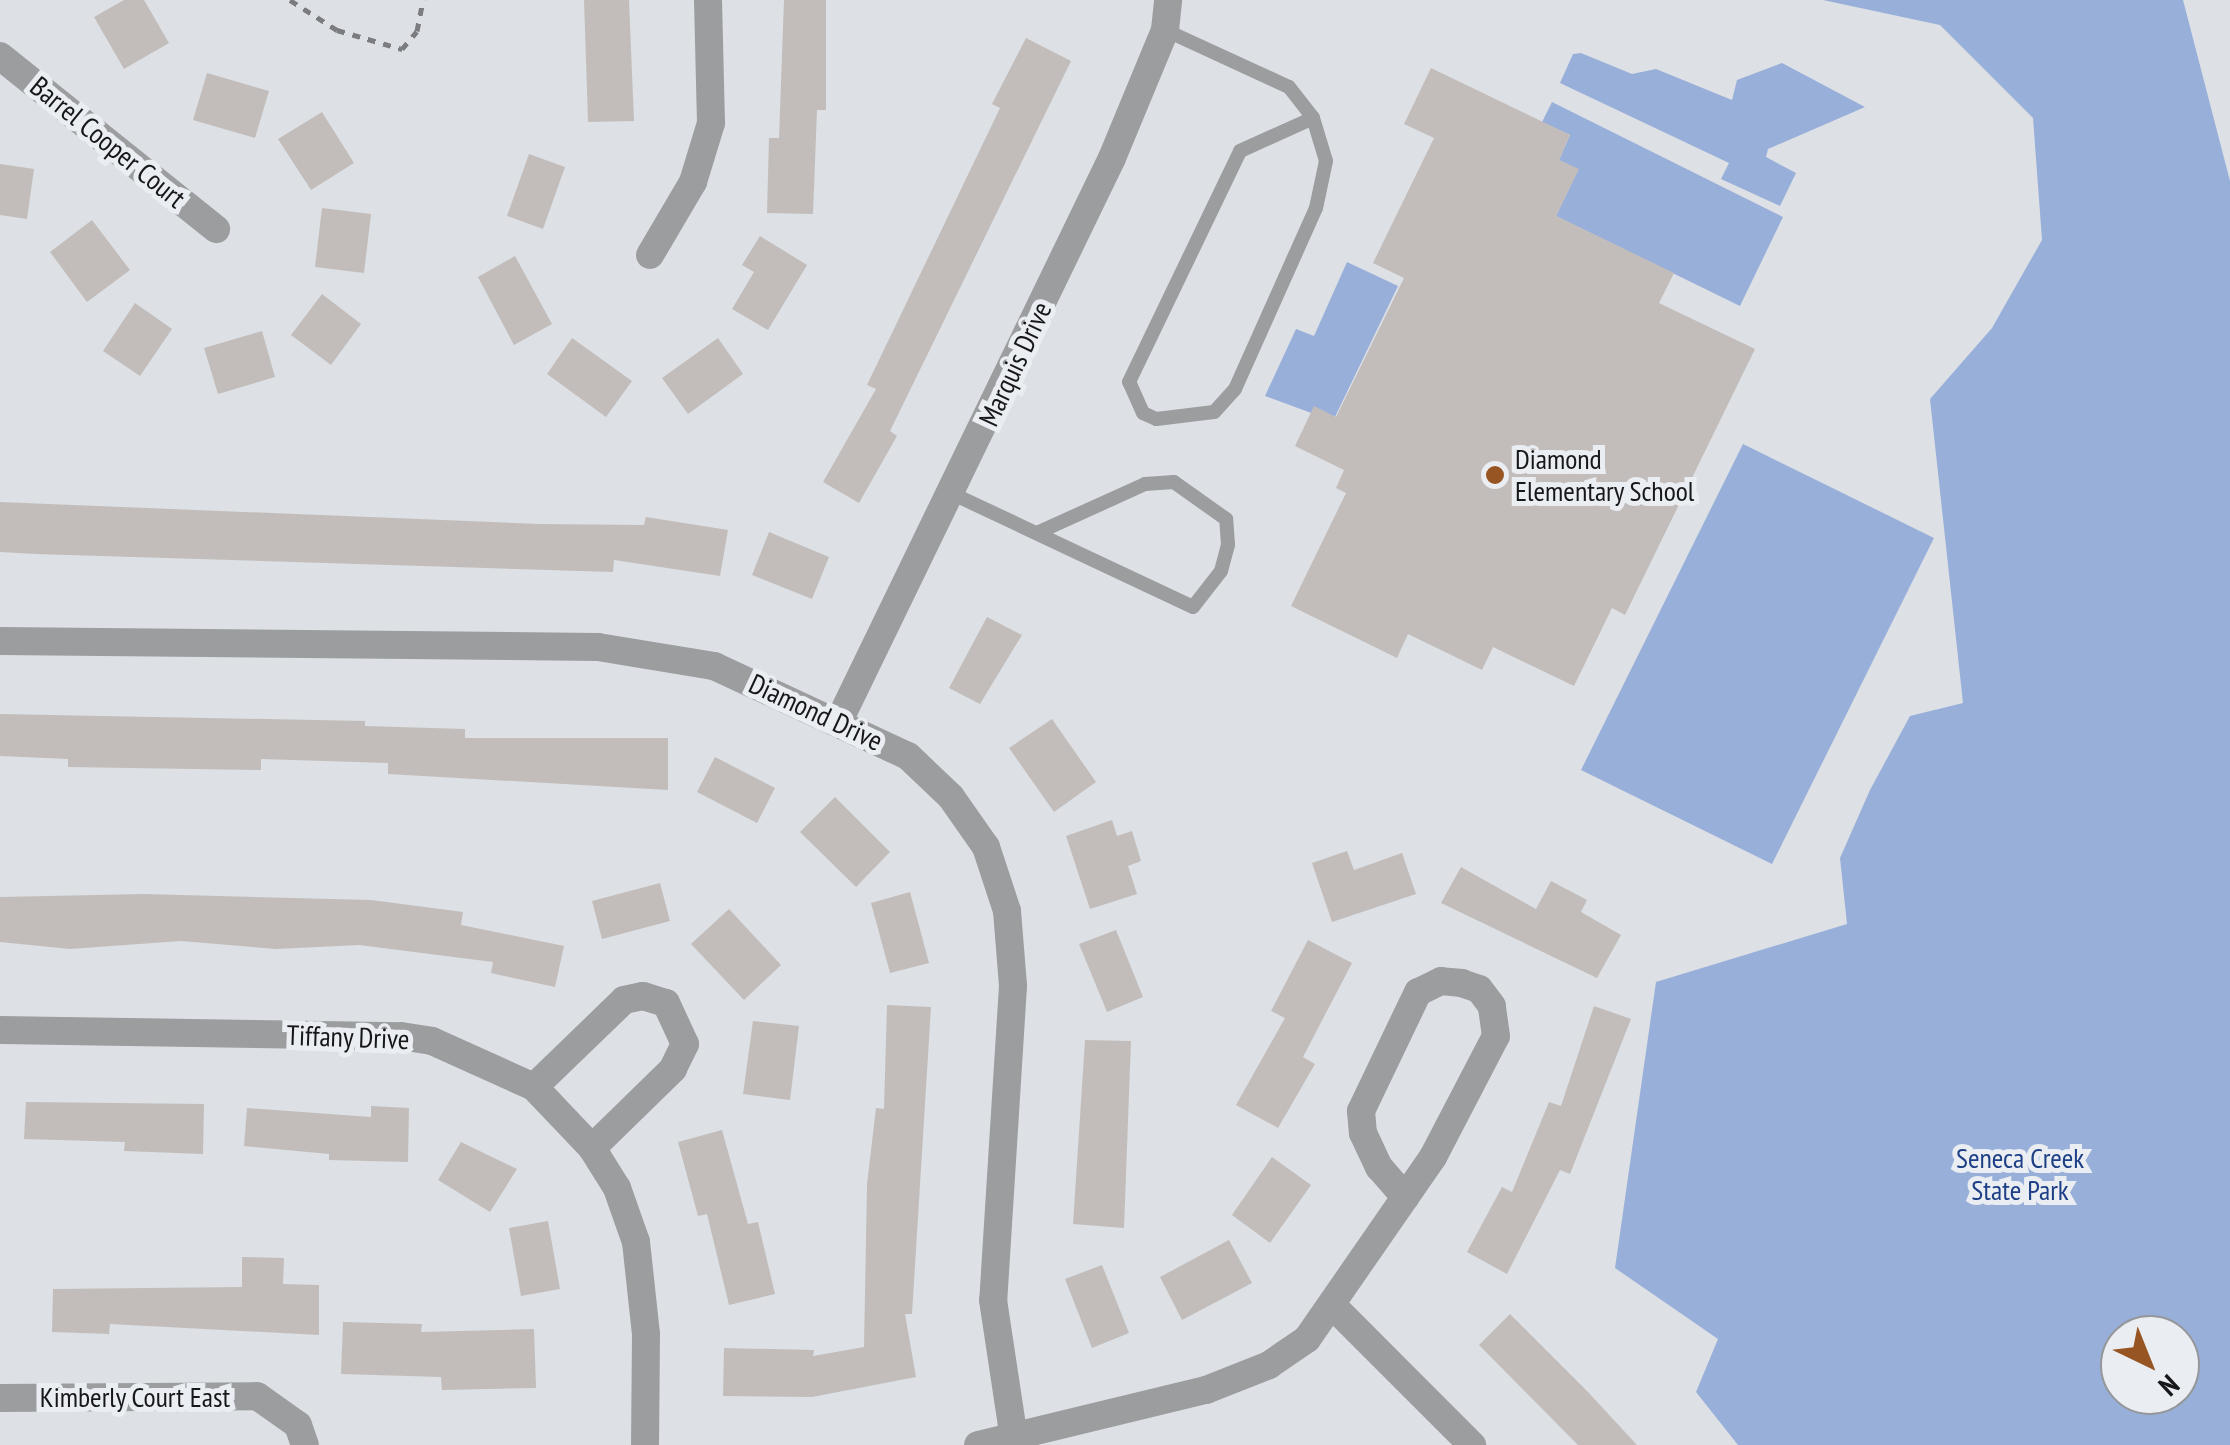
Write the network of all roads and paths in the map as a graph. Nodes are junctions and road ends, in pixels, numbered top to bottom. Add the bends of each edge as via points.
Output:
1 (290, 0) edge
2 (423, 0) edge
3 (708, 0) edge
4 (1168, 0) edge
5 (1165, 30) junction
6 (0, 56) edge
7 (1313, 118) junction
8 (216, 229) dead end
9 (650, 255) dead end
10 (953, 494) junction
11 (1039, 532) junction
12 (0, 641) edge
13 (840, 719) junction
14 (0, 1030) edge
15 (534, 1087) junction
16 (592, 1148) junction
17 (1404, 1197) junction
18 (1333, 1306) junction
19 (0, 1398) edge
20 (1014, 1441) edge
21 (305, 1445) edge
22 (645, 1445) edge
23 (978, 1445) edge
24 (1472, 1445) edge

1 - 2 path via 338,30 402,49 418,31
3 - 9 street via 711,123 693,182
4 - 5 street, Marquis Drive
5 - 7 lane via 1289,87
5 - 10 street, Marquis Drive
6 - 8 street, Barrel Cooper Court
7 - 7 lane via 1240,151 1130,382 1143,413 1156,419 1214,412 1235,390 1316,208 1326,161
10 - 11 lane
10 - 13 street, Marquis Drive
11 - 11 lane via 1193,606 1220,571 1228,545 1226,520 1174,482 1146,484
12 - 13 street, Diamond Drive via 598,647 714,666
13 - 20 street, Diamond Drive via 908,756 950,797 986,847 1007,910 1013,986 993,1300
14 - 15 street, Tiffany Drive via 401,1036 432,1041
15 - 16 street, Tiffany Drive
15 - 16 street via 624,1000 643,996 666,1003 685,1044 673,1069
16 - 22 street, Tiffany Drive via 636,1242 646,1334
17 - 17 street via 1496,1036 1492,1006 1479,989 1462,982 1441,981 1418,992 1361,1111 1379,1168
17 - 18 street
18 - 20 street via 1307,1339 1269,1365 1206,1390
18 - 24 street
19 - 21 street, Kimberly Court East via 257,1396 279,1406
20 - 23 street

